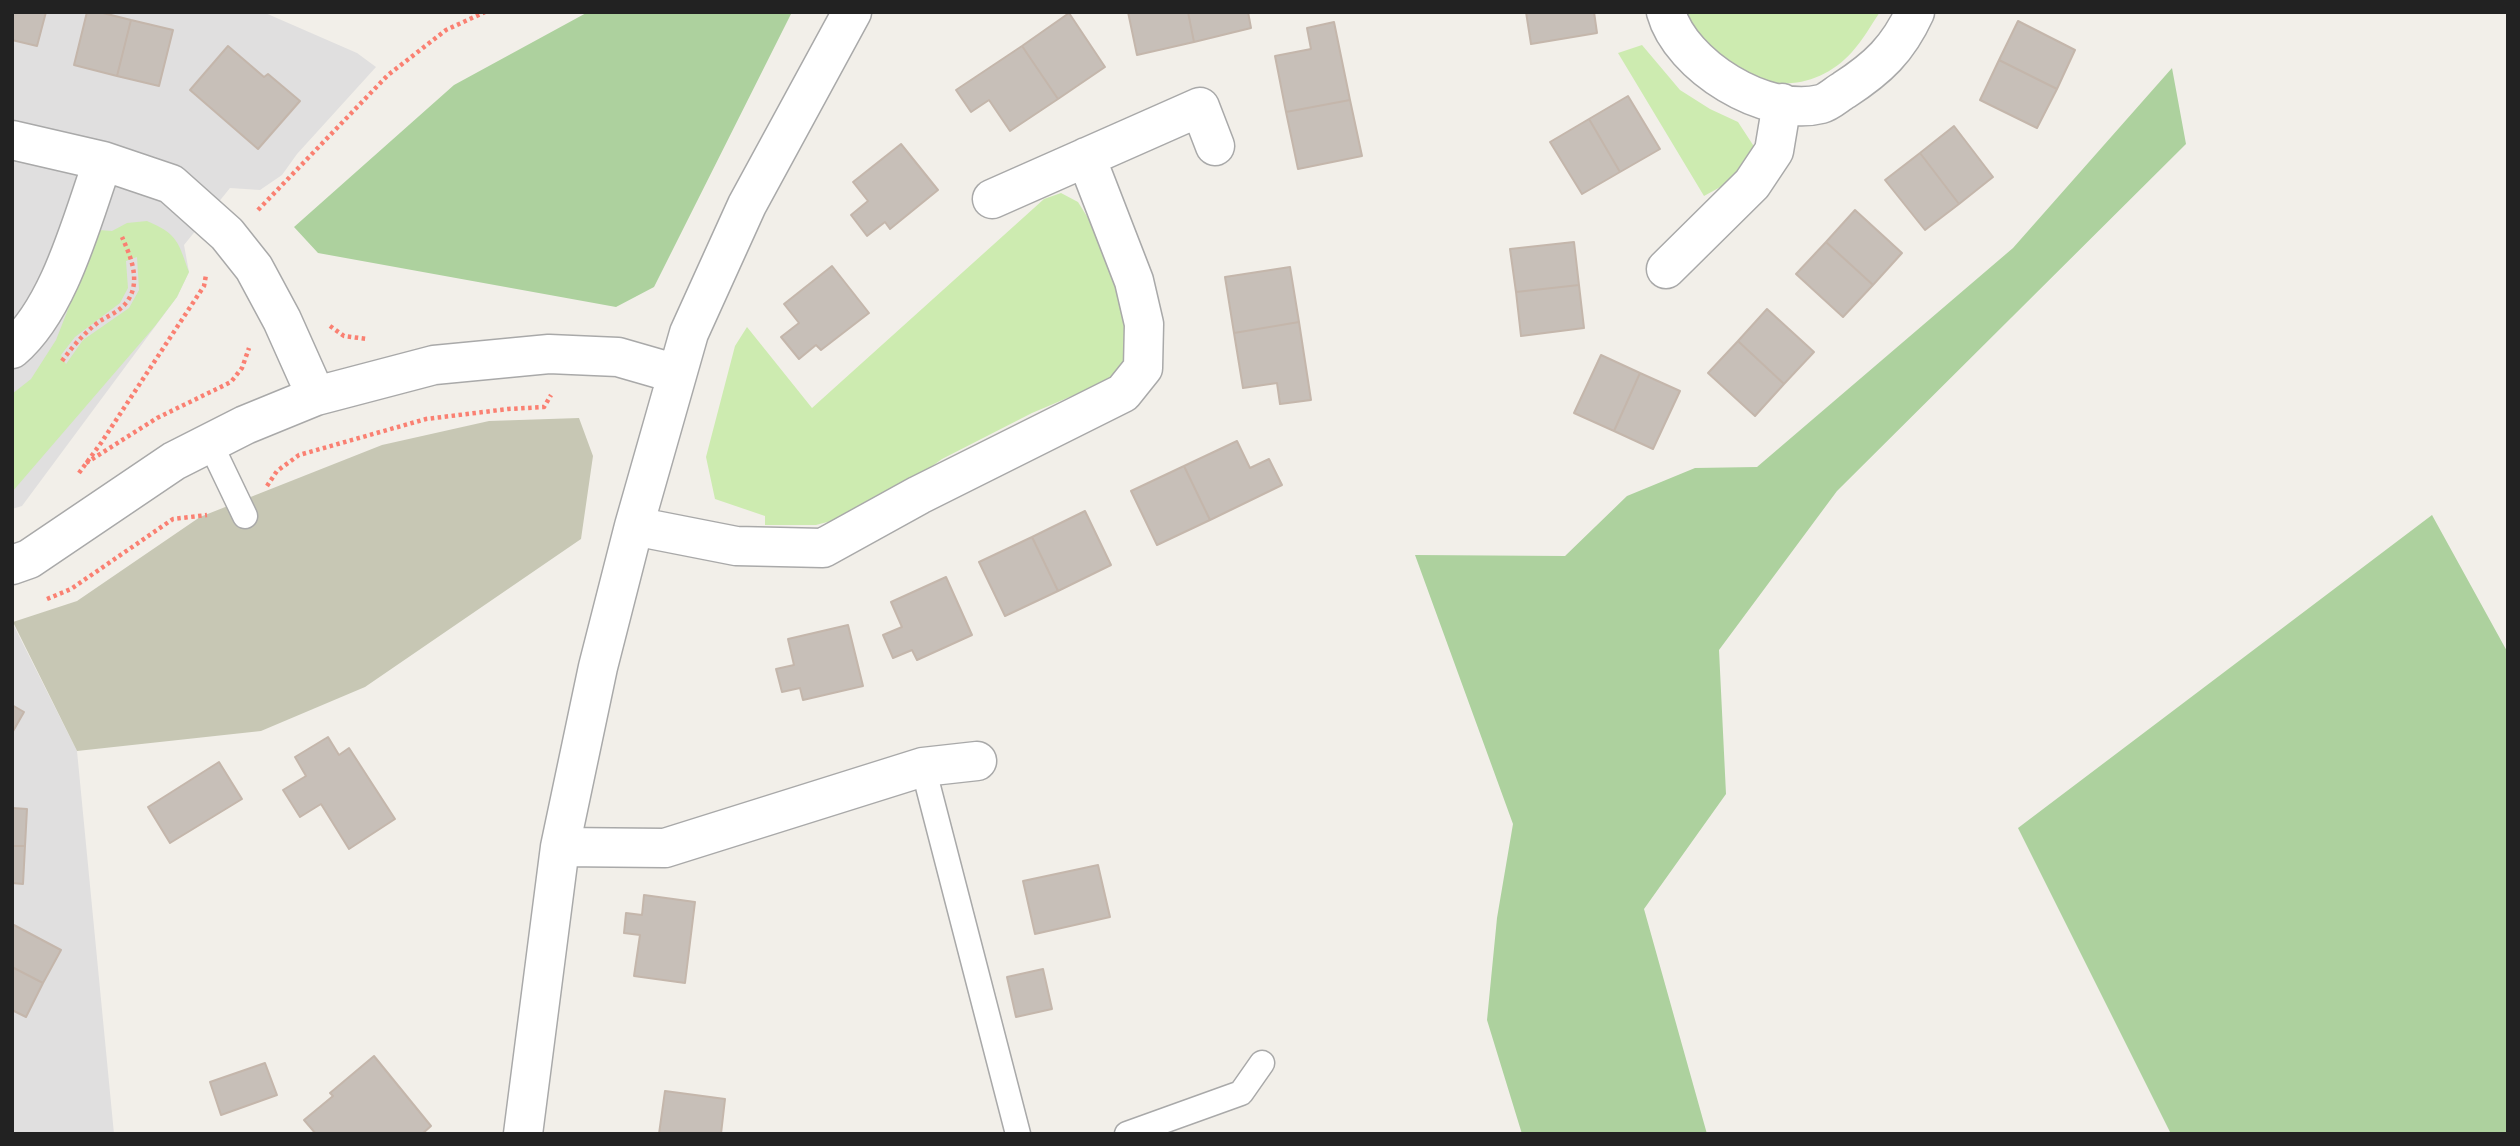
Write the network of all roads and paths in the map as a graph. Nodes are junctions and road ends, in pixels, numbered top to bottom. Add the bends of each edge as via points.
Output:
1 (852, 12) edge
2 (1666, 12) edge
3 (1915, 12) edge
4 (1782, 103) junction
5 (12, 140) edge
6 (1216, 146) dead end
7 (1086, 157) junction
8 (103, 161) junction
9 (89, 199) junction
10 (992, 199) dead end
11 (1666, 269) dead end
12 (329, 325) dead end
13 (380, 336) dead end
14 (249, 341) dead end
15 (12, 349) edge
16 (576, 355) junction
17 (62, 361) dead end
18 (677, 374) junction
19 (316, 396) junction
20 (210, 443) junction
21 (86, 463) dead end
22 (245, 516) junction
23 (634, 526) junction
24 (12, 565) edge
25 (46, 599) dead end
26 (976, 761) dead end
27 (923, 767) junction
28 (560, 847) junction
29 (1262, 1063) dead end
30 (523, 1134) edge
31 (1018, 1134) edge
32 (1127, 1134) edge

1 - 18 street via 747,205 689,333
2 - 4 street via 1677,39 1701,64 1736,88
3 - 4 street via 1886,59 1854,83 1822,103
4 - 11 street via 1774,151 1752,184
5 - 8 street
6 - 7 street via 1200,107
7 - 10 street
7 - 23 street via 1134,281 1144,324 1143,368 1123,393 822,548 736,546
8 - 9 street
8 - 19 street via 171,184 228,234 254,268
9 - 15 street via 62,276
9 - 17 path via 118,229 134,262 133,291 125,305 98,322
12 - 13 path via 344,336
14 - 21 path via 242,368 231,382 157,418
16 - 18 street via 618,357
16 - 19 street via 434,365
16 - 22 path via 544,407 426,419 299,455 277,471
18 - 23 street
19 - 20 street
20 - 22 lane
20 - 24 street via 174,461 29,559
22 - 25 path via 173,519 71,589
23 - 28 street
26 - 27 street
27 - 28 street via 665,848
27 - 31 lane
28 - 30 street
29 - 32 lane via 1241,1093

